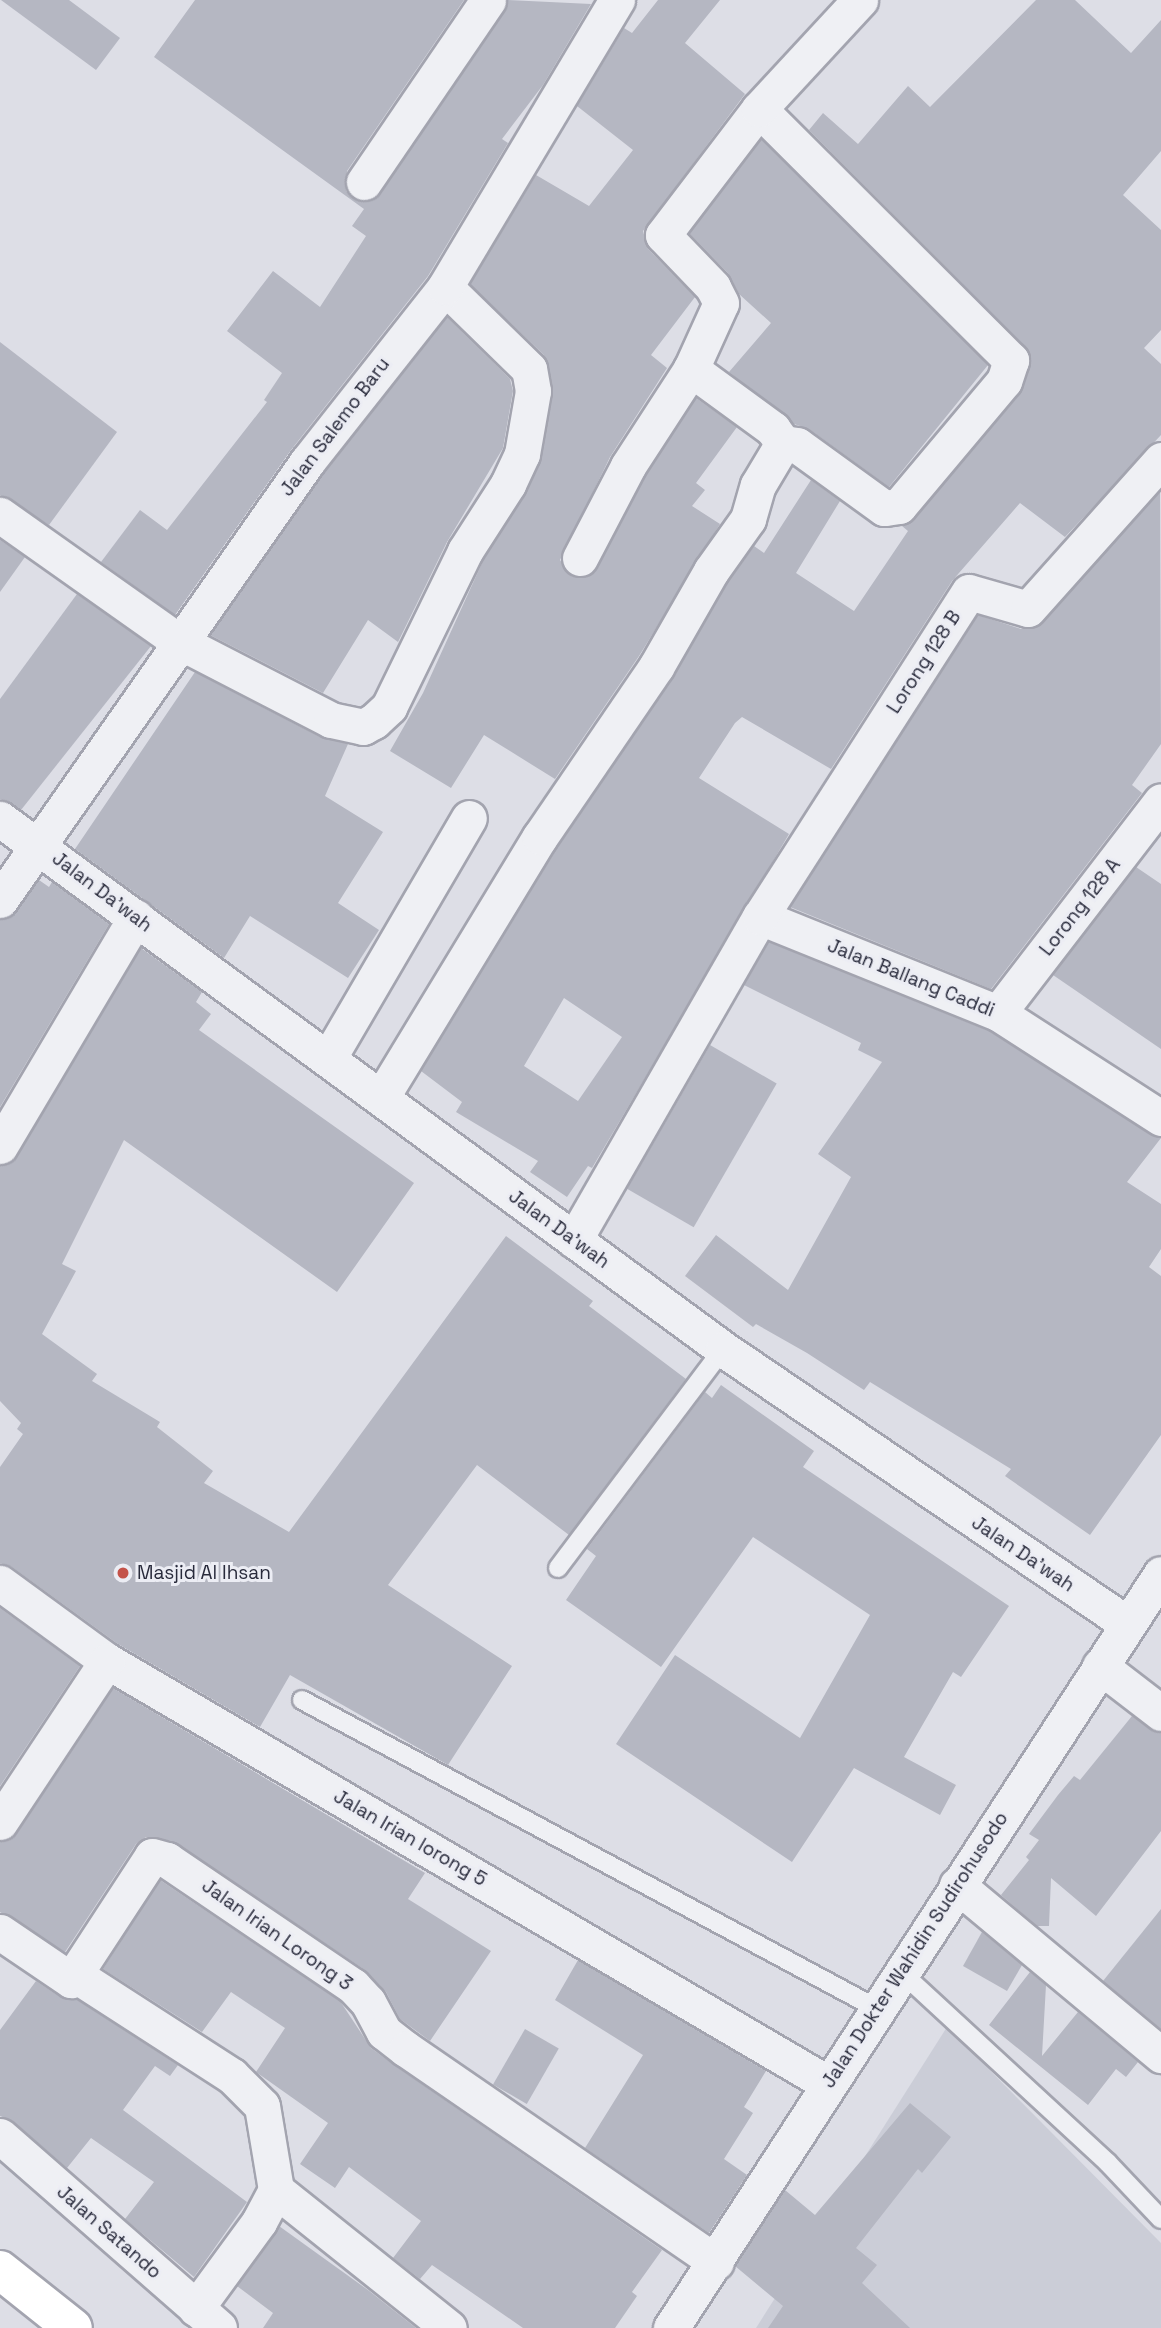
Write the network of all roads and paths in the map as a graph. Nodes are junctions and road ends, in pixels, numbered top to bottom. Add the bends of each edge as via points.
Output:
1 (488, 0) edge
2 (617, 0) edge
3 (860, 0) edge
4 (759, 109) junction
5 (364, 182) dead end
6 (445, 287) junction
7 (691, 369) junction
8 (783, 443) junction
9 (1161, 460) edge
10 (0, 514) edge
11 (580, 558) dead end
12 (178, 641) junction
13 (1161, 801) edge
14 (0, 818) edge
15 (469, 818) dead end
16 (37, 844) junction
17 (0, 900) edge
18 (136, 917) junction
19 (760, 917) junction
20 (998, 1013) junction
21 (328, 1059) junction
22 (381, 1098) junction
23 (1161, 1118) edge
24 (0, 1146) edge
25 (574, 1240) junction
26 (723, 1349) junction
27 (558, 1568) dead end
28 (1161, 1574) edge
29 (0, 1583) edge
30 (1128, 1624) junction
31 (107, 1661) junction
32 (1100, 1666) junction
33 (302, 1700) dead end
34 (1161, 1713) edge
35 (0, 1822) edge
36 (957, 1885) junction
37 (0, 1933) edge
38 (900, 1971) junction
39 (77, 1976) junction
40 (876, 2008) junction
41 (1161, 2055) edge
42 (827, 2083) junction
43 (0, 2136) edge
44 (276, 2190) junction
45 (1161, 2218) edge
46 (716, 2262) junction
47 (0, 2270) edge
48 (207, 2318) edge
49 (74, 2328) edge
50 (449, 2328) edge
51 (671, 2328) edge

1 - 5 street
2 - 6 street, Jalan Salemo Baru
3 - 4 street
4 - 7 street via 664,232 667,241 713,287 721,303
4 - 8 street via 1011,360 1004,381 899,506 884,508 797,445
6 - 12 street, Jalan Salemo Baru via 345,410
6 - 12 street via 529,369 533,391 522,454 464,551 389,707 363,727 331,720
7 - 8 street via 773,429
7 - 11 street via 621,477
8 - 22 street via 755,490 748,519 711,571 656,667 540,837
9 - 19 street, Lorong 128 B via 1028,609 969,592
10 - 12 street
12 - 16 street, Jalan Salemo Baru
13 - 20 street, Lorong 128 A
14 - 16 street, Jalan Da'wah
15 - 21 street
16 - 17 street, Jalan Salemo Baru
16 - 18 street, Jalan Da'wah
18 - 21 street, Jalan Da'wah
18 - 24 street
19 - 20 street, Jalan Ballang Caddi
19 - 25 street
20 - 23 street, Jalan Ballang Caddi
21 - 22 street, Jalan Da'wah
22 - 25 street, Jalan Da'wah
25 - 26 street, Jalan Da'wah
26 - 27 lane
26 - 30 street, Jalan Da'wah
28 - 30 street, Jalan Dokter Wahidin Sudirohusodo
29 - 31 street, Jalan Irian lorong 5
30 - 32 street, Jalan Dokter Wahidin Sudirohusodo
31 - 35 street
31 - 42 street, Jalan Irian lorong 5
32 - 34 street
32 - 36 street, Jalan Dokter Wahidin Sudirohusodo
33 - 40 lane
36 - 38 street, Jalan Dokter Wahidin Sudirohusodo
36 - 41 street
37 - 39 street via 64,1979
38 - 40 street, Jalan Dokter Wahidin Sudirohusodo
38 - 45 lane via 1108,2163
39 - 44 street via 232,2076 253,2096 266,2120
39 - 46 street, Jalan Irian Lorong 3 via 152,1856 167,1860 353,1986 384,2032 406,2049
40 - 42 street, Jalan Dokter Wahidin Sudirohusodo
42 - 46 street, Jalan Dokter Wahidin Sudirohusodo
43 - 48 street, Jalan Satando
44 - 48 street
44 - 50 street
46 - 51 street, Jalan Dokter Wahidin Sudirohusodo
47 - 49 highway

